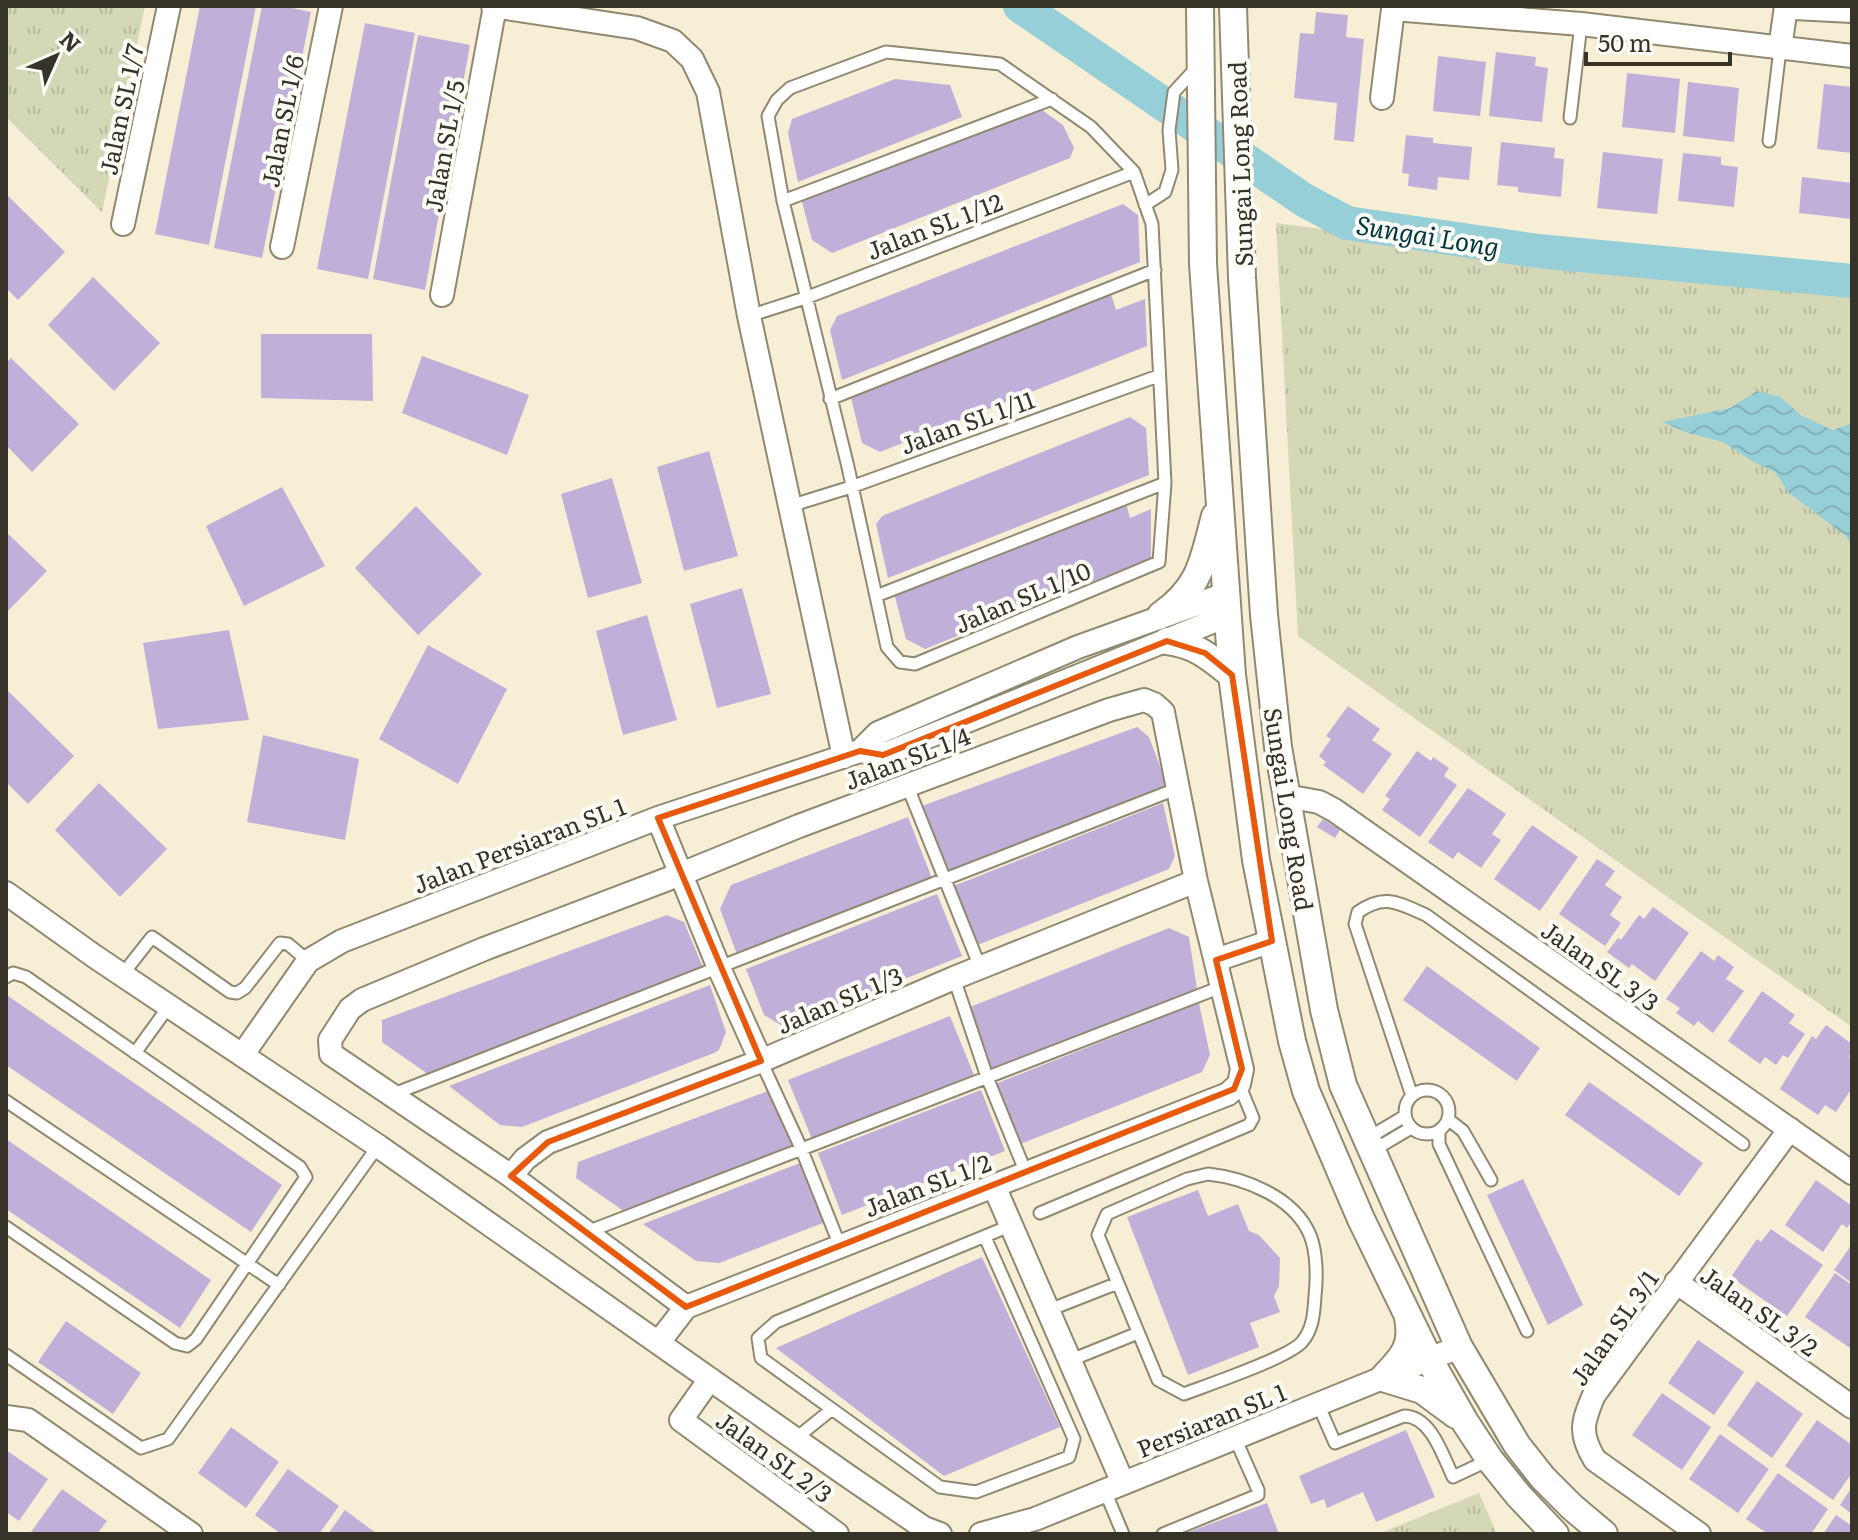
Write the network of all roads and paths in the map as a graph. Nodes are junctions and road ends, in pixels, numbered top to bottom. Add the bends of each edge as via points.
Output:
1 (169, 6) edge
2 (331, 6) edge
3 (494, 6) edge
4 (1184, 6) edge
5 (1786, 6) edge
6 (1794, 6) edge
7 (1852, 9) edge
8 (1237, 10) edge
9 (1201, 18) edge
10 (1581, 24) junction
11 (1780, 49) junction
12 (1852, 56) edge
13 (1201, 62) junction
14 (1382, 98) dead end
15 (1052, 99) junction
16 (1570, 118) dead end
17 (1769, 141) dead end
18 (1134, 172) junction
19 (783, 201) junction
20 (1145, 205) junction
21 (123, 224) dead end
22 (282, 247) dead end
23 (1155, 270) junction
24 (442, 295) dead end
25 (808, 297) junction
26 (749, 316) junction
27 (1158, 376) junction
28 (830, 399) junction
29 (1165, 483) junction
30 (851, 487) junction
31 (1220, 494) junction
32 (790, 506) junction
33 (876, 596) junction
34 (1246, 602) junction
35 (1164, 628) junction
36 (1232, 675) junction
37 (852, 754) junction
38 (906, 785) junction
39 (1176, 789) junction
40 (1286, 796) junction
41 (658, 818) junction
42 (681, 874) junction
43 (945, 879) junction
44 (1196, 881) junction
45 (6, 893) edge
46 (1272, 941) junction
47 (1216, 960) junction
48 (308, 961) junction
49 (980, 967) junction
50 (719, 968) junction
51 (122, 975) junction
52 (6, 977) edge
53 (954, 978) junction
54 (1221, 987) junction
55 (169, 1006) junction
56 (135, 1053) junction
57 (243, 1054) junction
58 (761, 1061) junction
59 (987, 1077) junction
60 (1234, 1089) junction
61 (390, 1096) junction
62 (1412, 1096) junction
63 (6, 1101) edge
64 (1449, 1120) junction
65 (1408, 1122) junction
66 (1790, 1129) junction
67 (1439, 1132) junction
68 (1743, 1144) dead end
69 (378, 1146) junction
70 (1368, 1146) junction
71 (801, 1148) junction
72 (1026, 1173) junction
73 (1852, 1173) edge
74 (511, 1176) junction
75 (1491, 1180) dead end
76 (994, 1186) junction
77 (1040, 1213) dead end
78 (1012, 1225) junction
79 (6, 1227) edge
80 (587, 1232) junction
81 (985, 1237) junction
82 (840, 1246) junction
83 (247, 1264) junction
84 (1676, 1282) junction
85 (1118, 1283) junction
86 (279, 1285) junction
87 (686, 1307) junction
88 (1049, 1310) junction
89 (1407, 1313) junction
90 (1527, 1331) dead end
91 (1138, 1333) junction
92 (659, 1342) junction
93 (1459, 1347) junction
94 (6, 1355) edge
95 (1429, 1359) junction
96 (1071, 1360) junction
97 (1383, 1378) junction
98 (710, 1379) junction
99 (1318, 1404) junction
100 (1852, 1407) edge
101 (831, 1410) junction
102 (17, 1418) edge
103 (1465, 1422) junction
104 (1235, 1438) junction
105 (795, 1439) junction
106 (1490, 1460) junction
107 (1114, 1487) junction
108 (191, 1534) edge
109 (837, 1534) edge
110 (940, 1534) edge
111 (981, 1534) edge
112 (1123, 1534) edge
113 (1163, 1534) edge
114 (1555, 1534) edge
115 (1604, 1534) edge
116 (1699, 1534) edge

1 - 21 street, Jalan SL 1/7
2 - 22 street, Jalan SL 1/6
3 - 24 street, Jalan SL 1/5
3 - 26 street via 637,28 673,41 692,59 708,92
4 - 9 street
5 - 11 street
6 - 7 street
8 - 34 street, Sungai Long Road
9 - 13 street, Sungai Long Road
10 - 11 street
10 - 14 street via 1393,9
10 - 16 lane
11 - 12 street
11 - 17 lane
13 - 20 lane via 1174,92 1169,130 1172,170 1165,192
13 - 31 street, Sungai Long Road via 1203,264
15 - 18 lane via 1091,127
15 - 19 lane
15 - 19 lane via 1000,64 886,52 790,88 768,116
18 - 20 lane
18 - 25 lane, Jalan SL 1/12
19 - 25 lane
20 - 23 lane via 1152,224
23 - 27 lane
23 - 28 lane
25 - 26 lane, Jalan SL 1/12
25 - 28 lane
26 - 32 street
27 - 29 lane
27 - 30 lane, Jalan SL 1/11
28 - 30 lane
29 - 33 lane
29 - 33 lane, Jalan SL 1/10 via 1159,562 915,664 900,662 887,647
30 - 32 lane, Jalan SL 1/11
30 - 33 lane
31 - 34 street, Sungai Long Road
31 - 35 street via 1200,572
32 - 37 street
34 - 35 street, Jalan Persiaran SL 1 via 1188,609
34 - 36 street, Sungai Long Road
34 - 40 street, Sungai Long Road
35 - 36 street
35 - 37 street, Jalan Persiaran SL 1 via 1078,647 878,733
36 - 46 street, Sungai Long Road
37 - 41 street, Jalan Persiaran SL 1
38 - 39 street, Jalan SL 1/4 via 1144,700 1163,712
38 - 42 street, Jalan SL 1/4
38 - 43 lane
39 - 43 lane
39 - 44 street, Jalan SL 1/4
40 - 66 street, Jalan SL 3/3 via 1319,802 1347,819
40 - 70 street, Sungai Long Road via 1324,1010 1343,1085
41 - 42 street
41 - 48 street, Jalan Persiaran SL 1 via 342,941
42 - 50 street
42 - 61 street, Jalan SL 1/4 via 484,949 350,1009 330,1040 331,1054
43 - 49 lane
43 - 50 lane
44 - 47 street, Jalan SL 1/4
44 - 49 street, Jalan SL 1/3
45 - 51 street
46 - 47 street
46 - 89 street, Sungai Long Road via 1306,1091
47 - 54 street, Jalan SL 1/4
48 - 51 lane via 280,943 245,988 230,992 152,937
48 - 57 street, Jalan Persiaran SL 1
49 - 53 street, Jalan SL 1/3
50 - 58 street
50 - 61 lane
51 - 55 street
52 - 56 lane via 26,977
53 - 58 street, Jalan SL 1/3
53 - 59 lane
54 - 59 lane
54 - 60 street, Jalan SL 1/4 via 1242,1069
55 - 56 lane
55 - 57 street
56 - 83 lane via 300,1167 306,1177
57 - 69 street
58 - 71 lane
58 - 74 street, Jalan SL 1/3 via 548,1142
59 - 71 lane
59 - 72 lane
60 - 72 street, Jalan SL 1/2
60 - 77 lane via 1253,1118 1249,1125
61 - 74 street
62 - 64 lane via 1426,1090 1440,1094 1449,1105
62 - 65 lane via 1406,1106
62 - 68 lane via 1355,924 1358,912 1371,903 1391,900 1426,915
63 - 83 lane
64 - 67 lane
64 - 75 lane via 1463,1131
65 - 67 lane via 1422,1134
65 - 70 lane
66 - 73 street, Jalan SL 3/3
66 - 84 street, Jalan SL 3/1
67 - 90 lane via 1439,1144
69 - 86 lane
69 - 92 street
70 - 93 street, Sungai Long Road
71 - 80 lane
71 - 82 lane
72 - 76 street, Jalan SL 1/2
74 - 80 street
76 - 78 street
76 - 82 street, Jalan SL 1/2
78 - 81 lane
78 - 88 street
79 - 83 lane via 175,1343 187,1346
80 - 87 street
81 - 101 lane via 776,1322 758,1338 761,1358
81 - 101 lane via 1074,1439 1069,1457 976,1492 940,1487
82 - 87 street, Jalan SL 1/2
83 - 86 lane
84 - 100 street, Jalan SL 3/2
84 - 116 street, Jalan SL 3/1 via 1594,1395 1583,1420 1584,1443 1595,1460
85 - 88 lane
85 - 91 lane
85 - 91 lane via 1098,1235 1107,1214 1208,1174 1252,1183 1294,1213 1309,1234 1316,1290 1312,1327 1300,1344 1184,1394 1158,1380
86 - 94 lane via 168,1439 141,1448
87 - 92 street
88 - 96 street
89 - 95 street, Sungai Long Road
89 - 97 street via 1408,1345
91 - 96 lane
92 - 98 street
93 - 95 street, Persiaran SL 1
93 - 115 street, Sungai Long Road via 1517,1445 1543,1478
95 - 97 street, Persiaran SL 1
95 - 103 street, Sungai Long Road
96 - 107 street
97 - 99 street, Persiaran SL 1
97 - 103 street via 1422,1390
98 - 105 street
98 - 109 street, Jalan SL 2/3 via 681,1420
99 - 104 street, Persiaran SL 1
99 - 106 lane via 1335,1443 1412,1416 1424,1423 1453,1477
101 - 105 lane
102 - 108 street
103 - 106 street, Sungai Long Road
104 - 107 street, Persiaran SL 1
104 - 113 lane via 1258,1495
105 - 110 street
106 - 114 street, Sungai Long Road
107 - 111 street, Persiaran SL 1
107 - 112 lane

